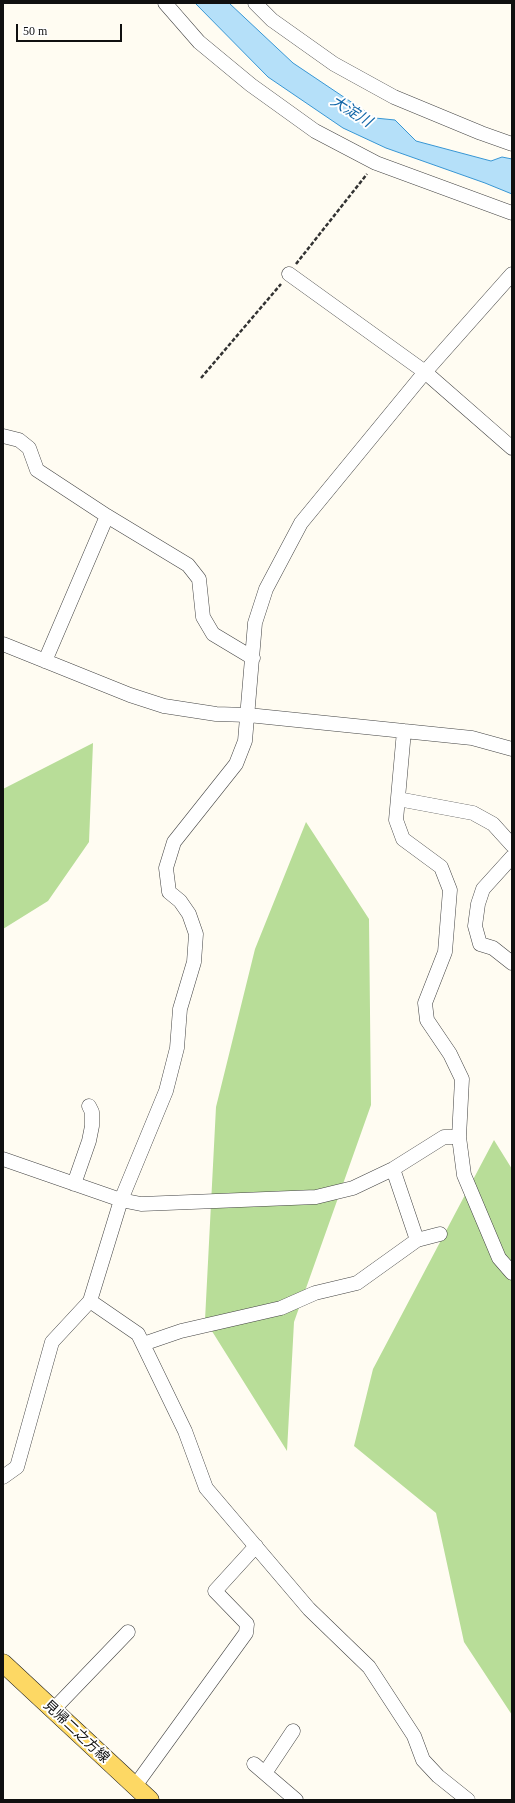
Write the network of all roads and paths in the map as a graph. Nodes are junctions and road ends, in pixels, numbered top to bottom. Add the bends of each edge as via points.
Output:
1 (165, 3) edge
2 (255, 3) edge
3 (512, 144) edge
4 (376, 163) junction
5 (512, 213) edge
6 (289, 274) junction
7 (512, 274) edge
8 (424, 372) junction
9 (201, 378) dead end
10 (3, 436) edge
11 (512, 448) edge
12 (107, 516) junction
13 (3, 644) edge
14 (252, 658) junction
15 (45, 661) junction
16 (248, 715) junction
17 (404, 731) junction
18 (512, 749) edge
19 (398, 799) junction
20 (512, 845) edge
21 (512, 857) edge
22 (512, 963) edge
23 (89, 1106) dead end
24 (459, 1137) junction
25 (4, 1164) edge
26 (393, 1169) junction
27 (74, 1184) junction
28 (121, 1200) junction
29 (440, 1234) dead end
30 (418, 1240) junction
31 (512, 1273) edge
32 (90, 1301) junction
33 (143, 1344) junction
34 (3, 1477) edge
35 (256, 1546) junction
36 (128, 1632) dead end
37 (3, 1664) edge
38 (53, 1710) junction
39 (293, 1731) dead end
40 (135, 1786) junction
41 (150, 1800) edge
42 (296, 1800) edge
43 (468, 1800) edge

1 - 4 street via 200,42 250,85 315,131
2 - 3 street via 272,20 334,64 394,97 481,134
4 - 5 street
4 - 6 path
6 - 8 street
6 - 9 path
7 - 8 street
8 - 11 street
8 - 14 street via 301,523 261,602 255,623
10 - 12 street via 20,440 29,448 37,470
12 - 14 street via 188,565 199,579 202,617 213,634
12 - 15 street
13 - 15 street
14 - 16 street
15 - 16 street via 164,706 216,714
16 - 17 street
16 - 28 street via 245,741 236,764 174,842 166,868 169,892 180,901 189,914 196,934 194,962 180,1009 177,1048 166,1090
17 - 18 street via 472,738
17 - 19 street
19 - 20 street via 472,813 493,824
19 - 24 street via 396,820 403,839 441,867 450,890 445,952 425,1003 426,1020 450,1054 462,1079
21 - 22 street via 483,889 475,926 480,944 493,948
23 - 27 street via 92,1112 92,1126 89,1142
24 - 26 street via 444,1137
24 - 31 street via 464,1175 499,1258
25 - 27 street
26 - 28 street via 353,1188 316,1197 141,1204
26 - 30 street
27 - 28 street
28 - 32 street
29 - 30 street
30 - 33 street via 357,1283 315,1293 281,1308 181,1330
32 - 33 street via 138,1334
32 - 34 street via 52,1342 17,1467
33 - 35 street via 185,1431 206,1488
35 - 40 street via 215,1591 247,1624 246,1633
35 - 43 street via 309,1609 369,1667 414,1736 423,1760
36 - 38 street
37 - 38 main road, 見帰二之方線
38 - 40 main road, 見帰二之方線
39 - 42 street via 259,1769
40 - 41 main road, 見帰二之方線

